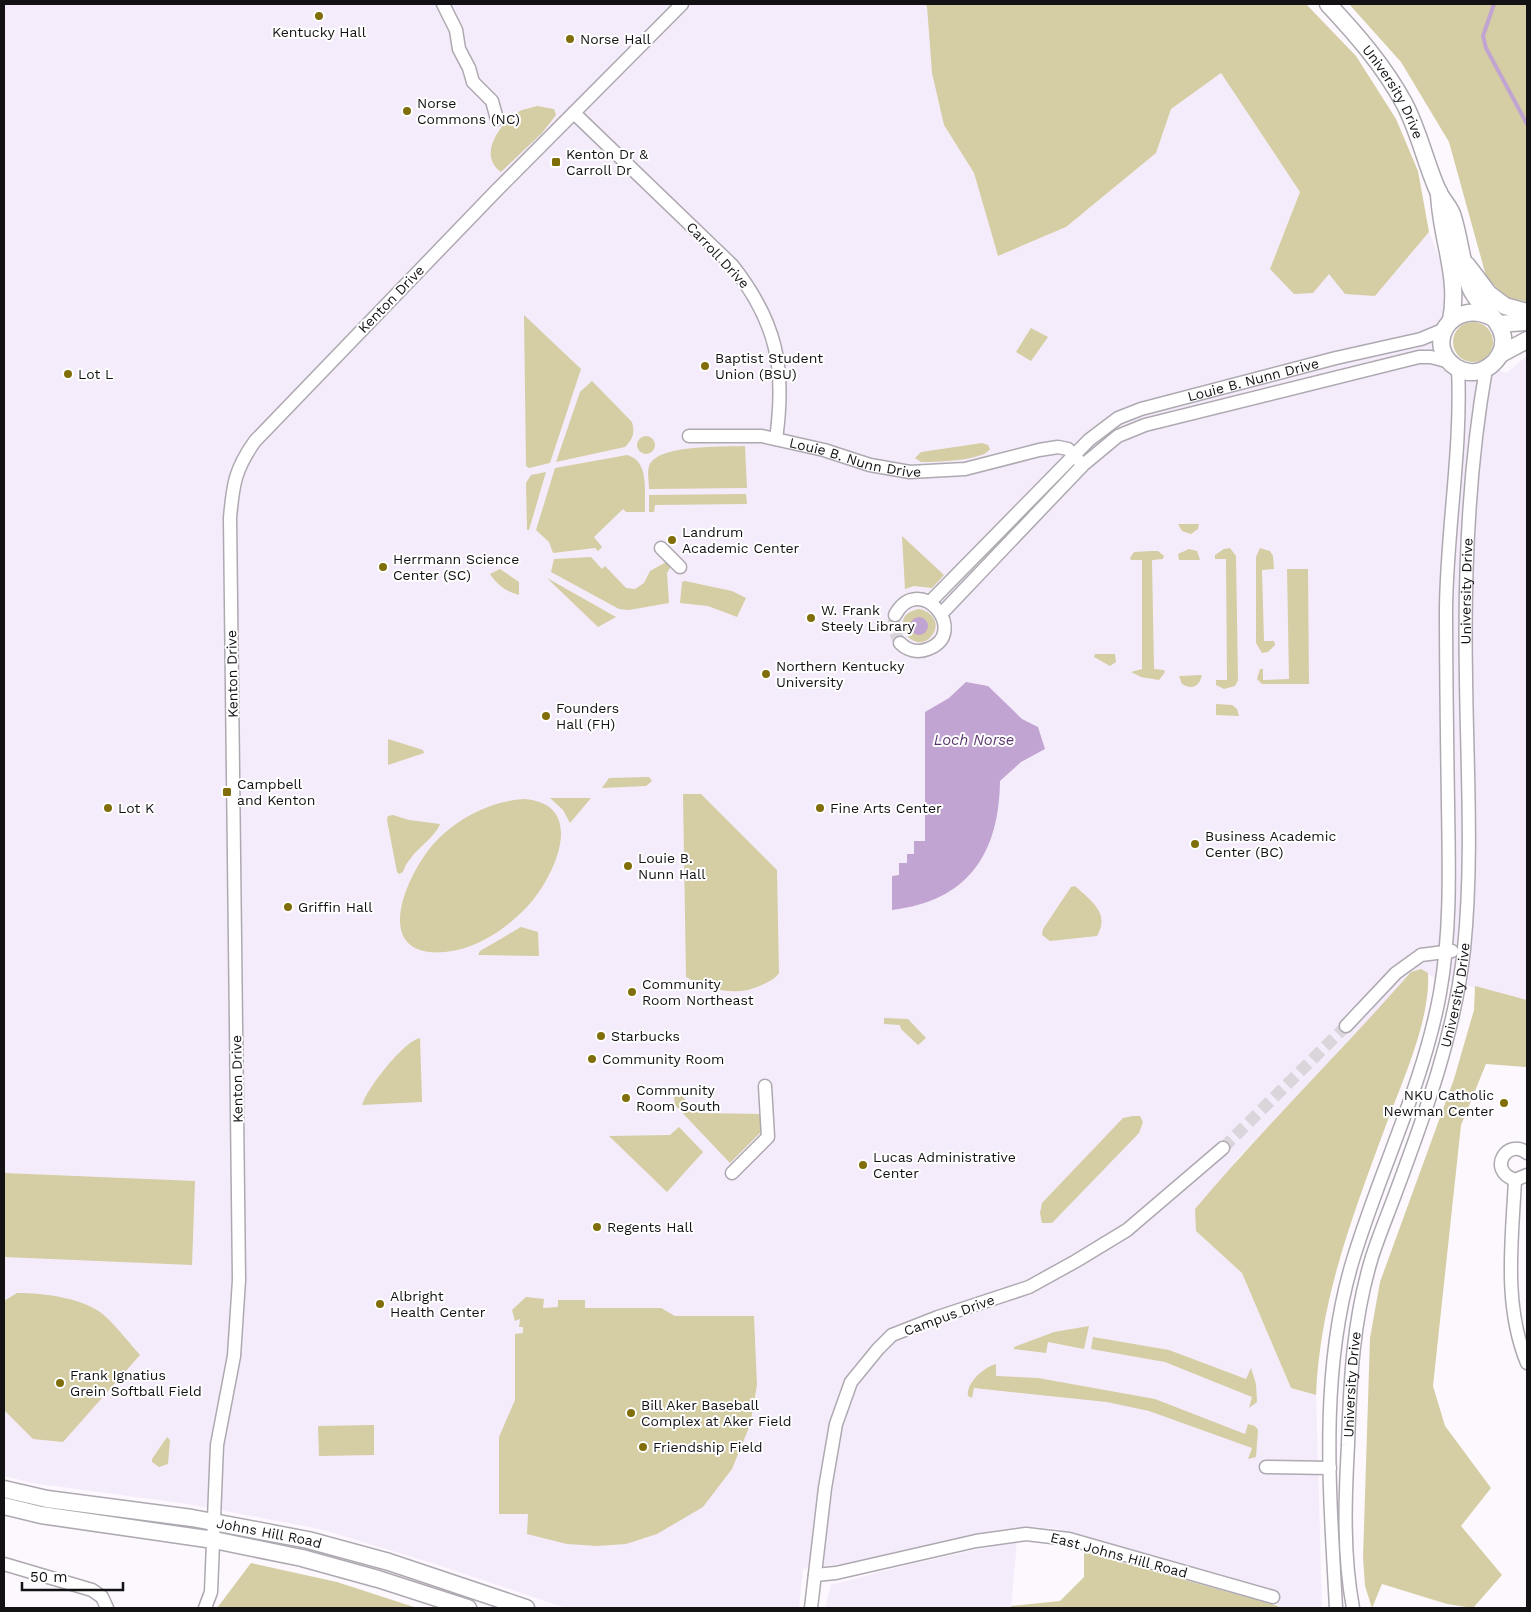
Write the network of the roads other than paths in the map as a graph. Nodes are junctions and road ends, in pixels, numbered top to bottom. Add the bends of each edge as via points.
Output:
1 (443, 4) edge
2 (682, 4) edge
3 (1328, 4) edge
4 (574, 113) junction
5 (498, 119) dead end
6 (1438, 191) junction
7 (1464, 261) junction
8 (1527, 312) edge
9 (1494, 320) junction
10 (1527, 322) edge
11 (1448, 325) junction
12 (1527, 340) edge
13 (1501, 354) junction
14 (1454, 365) junction
15 (1486, 369) junction
16 (689, 436) dead end
17 (776, 439) junction
18 (1079, 461) junction
19 (661, 548) dead end
20 (680, 567) dead end
21 (930, 602) junction
22 (942, 613) junction
23 (895, 615) dead end
24 (900, 643) dead end
25 (1464, 950) junction
26 (1446, 951) junction
27 (1346, 1026) tunnel mouth
28 (765, 1086) dead end
29 (1222, 1148) tunnel mouth
30 (1527, 1153) edge
31 (732, 1173) dead end
32 (1521, 1177) edge
33 (1527, 1363) edge
34 (1266, 1467) dead end
35 (1330, 1468) junction
36 (4, 1489) edge
37 (4, 1506) edge
38 (214, 1522) junction
39 (214, 1540) junction
40 (4, 1564) edge
41 (816, 1575) junction
42 (1273, 1597) dead end
43 (107, 1608) edge
44 (206, 1608) edge
45 (468, 1608) edge
46 (526, 1608) edge
47 (811, 1608) edge
48 (1336, 1608) edge
49 (1353, 1608) edge

1 - 5 street via 456,30 459,49 473,82 492,101
2 - 4 street, Kenton Drive
3 - 6 main road, University Drive via 1375,59 1404,103
4 - 17 street, Carroll Drive via 732,265 752,290 769,325 780,370
4 - 38 street, Kenton Drive via 255,440 240,461 232,486 239,1280 234,1356 217,1445
6 - 7 main road, University Drive via 1453,214
6 - 11 main road, University Drive via 1455,296
7 - 8 main road via 1489,294 1505,306
7 - 9 main road, University Drive via 1470,288
9 - 10 main road
9 - 11 main road via 1481,312 1469,311 1459,314
9 - 13 main road, University Drive via 1503,339
11 - 14 main road, University Drive via 1442,346
11 - 18 street, Louie B. Nunn Drive via 1421,339 1141,409 1118,418 1089,440
12 - 13 main road
13 - 15 main road
14 - 15 main road via 1476,372
14 - 18 street, Louie B. Nunn Drive via 1431,357 1419,357 1145,425 1118,436
14 - 26 street, University Drive via 1460,398 1447,566 1449,843
15 - 25 street, University Drive via 1466,570 1468,838
16 - 17 street, Louie B. Nunn Drive
17 - 18 street, Louie B. Nunn Drive via 870,465 910,472 965,469 1058,447 1068,449
18 - 21 street, Louie B. Nunn Drive
18 - 22 street, Louie B. Nunn Drive
19 - 20 street
21 - 22 street
21 - 23 street via 907,602
22 - 24 street via 942,637 932,648 914,651
25 - 26 street
25 - 49 street, University Drive via 1441,1060 1372,1255 1356,1322 1351,1361 1345,1544
26 - 27 street via 1421,955 1396,973
26 - 35 street, University Drive via 1440,994 1424,1053 1352,1264 1340,1314 1330,1385
28 - 31 street via 768,1137
29 - 41 street, Campus Drive via 1127,1230 1076,1261 1028,1287 892,1336 878,1349 852,1382 836,1424 825,1488
30 - 32 street via 1518,1148 1503,1155 1502,1171 1508,1177
32 - 33 street via 1511,1285 1513,1315
34 - 35 street
35 - 48 street, University Drive
36 - 38 main road, Johns Hill Road via 47,1499
37 - 39 main road, Johns Hill Road via 41,1515
38 - 39 street, Kenton Drive
38 - 46 main road, Johns Hill Road via 390,1562
39 - 44 street, Kenton Drive via 211,1592
39 - 45 main road, Johns Hill Road via 347,1570
40 - 43 street via 92,1590 102,1597
41 - 42 street, East Johns Hill Road via 836,1574 1001,1536 1026,1534 1069,1539
41 - 47 street, Campus Drive

